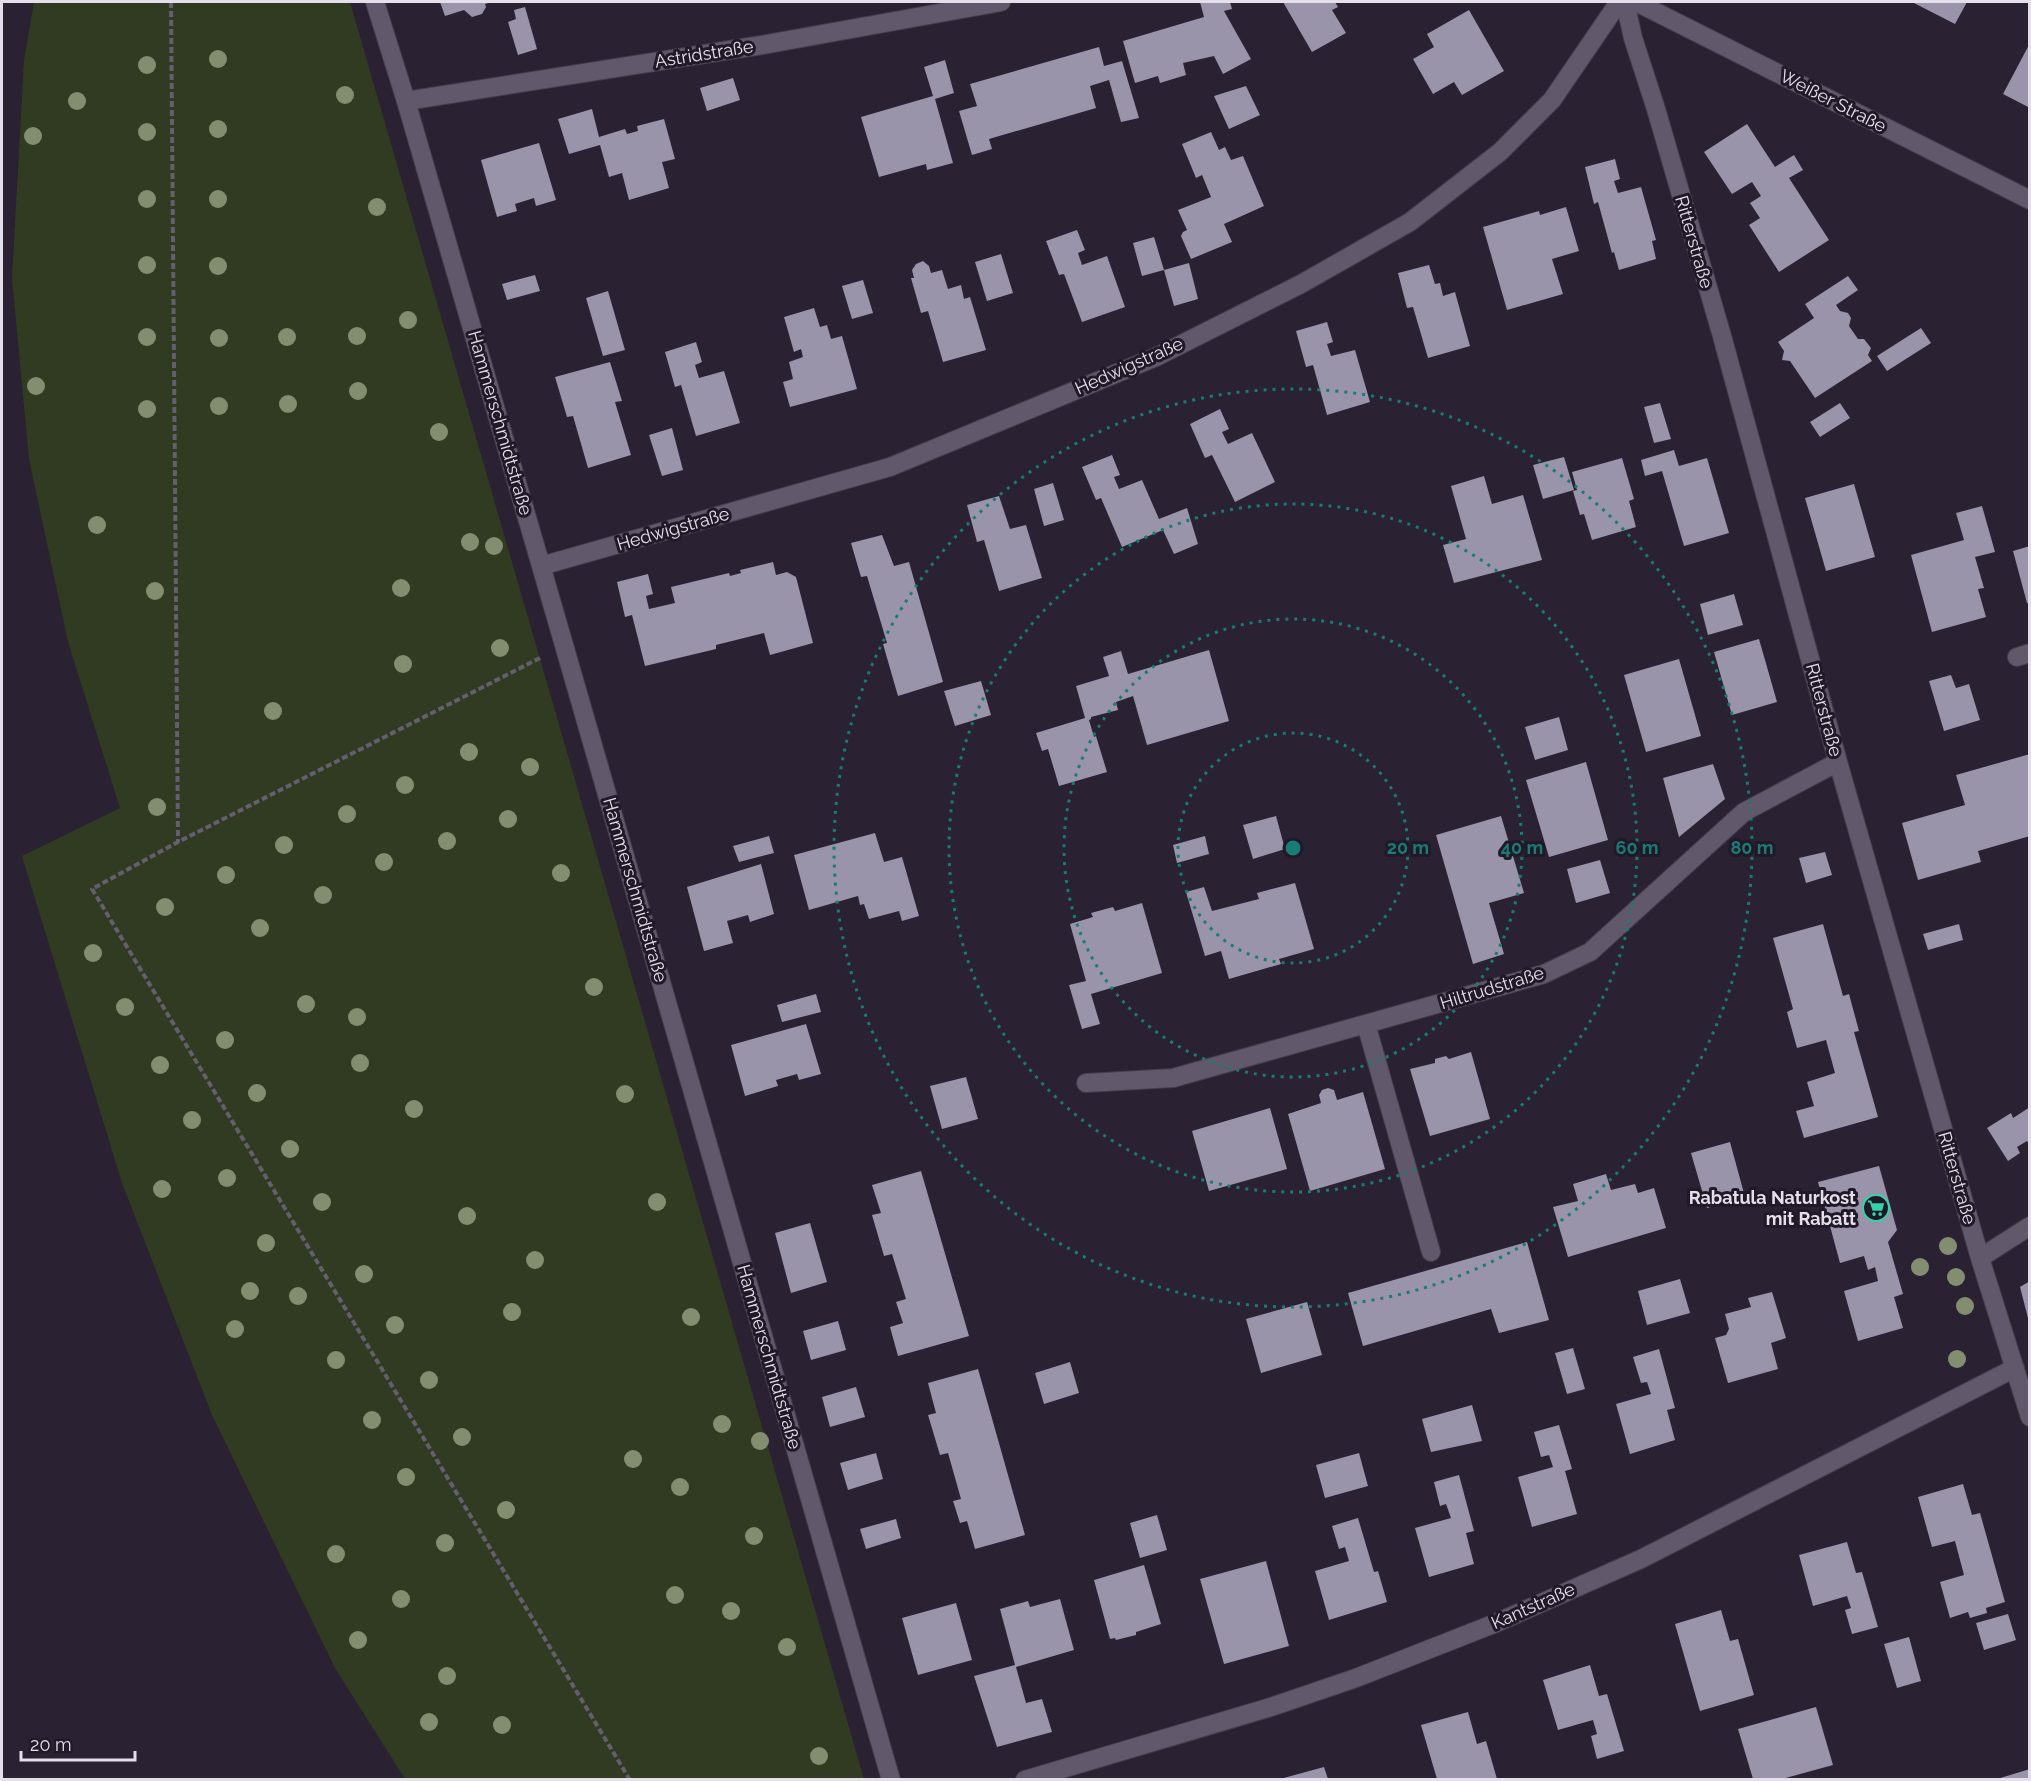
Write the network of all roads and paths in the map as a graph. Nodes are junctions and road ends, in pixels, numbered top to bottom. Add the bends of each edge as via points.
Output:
1 (171, 2) edge
2 (375, 2) edge
3 (1001, 2) edge
4 (1619, 2) edge
5 (1625, 2) edge
6 (1636, 2) edge
7 (406, 100) junction
8 (2030, 200) edge
9 (541, 566) junction
10 (564, 645) junction
11 (1838, 762) junction
12 (178, 842) junction
13 (1366, 1024) junction
14 (1086, 1083) dead end
15 (2030, 1226) edge
16 (1431, 1251) dead end
17 (1980, 1258) junction
18 (2015, 1368) junction
19 (2030, 1417) edge
20 (630, 1779) edge
21 (891, 1779) edge
22 (1025, 1779) edge

1 - 12 path
2 - 7 street, Hammerschmidtstraße
3 - 7 street, Astridstraße via 762,45
4 - 9 street, Hedwigstraße via 1551,100 1500,152 1410,222 1301,284 1156,357 890,468
5 - 11 street, Ritterstraße via 1722,336
6 - 8 street, Weißer Straße
7 - 9 street, Hammerschmidtstraße
9 - 10 street, Hammerschmidtstraße
10 - 12 path
10 - 21 street, Hammerschmidtstraße
11 - 13 street, Hiltrudstraße via 1744,812 1590,952 1544,974
11 - 17 street, Ritterstraße
12 - 20 path via 92,889
13 - 14 street, Hiltrudstraße via 1173,1078
13 - 16 street
15 - 17 street
17 - 18 street, Ritterstraße
18 - 19 street, Ritterstraße
18 - 22 street, Kantstraße via 1641,1559 1496,1623 1271,1707

